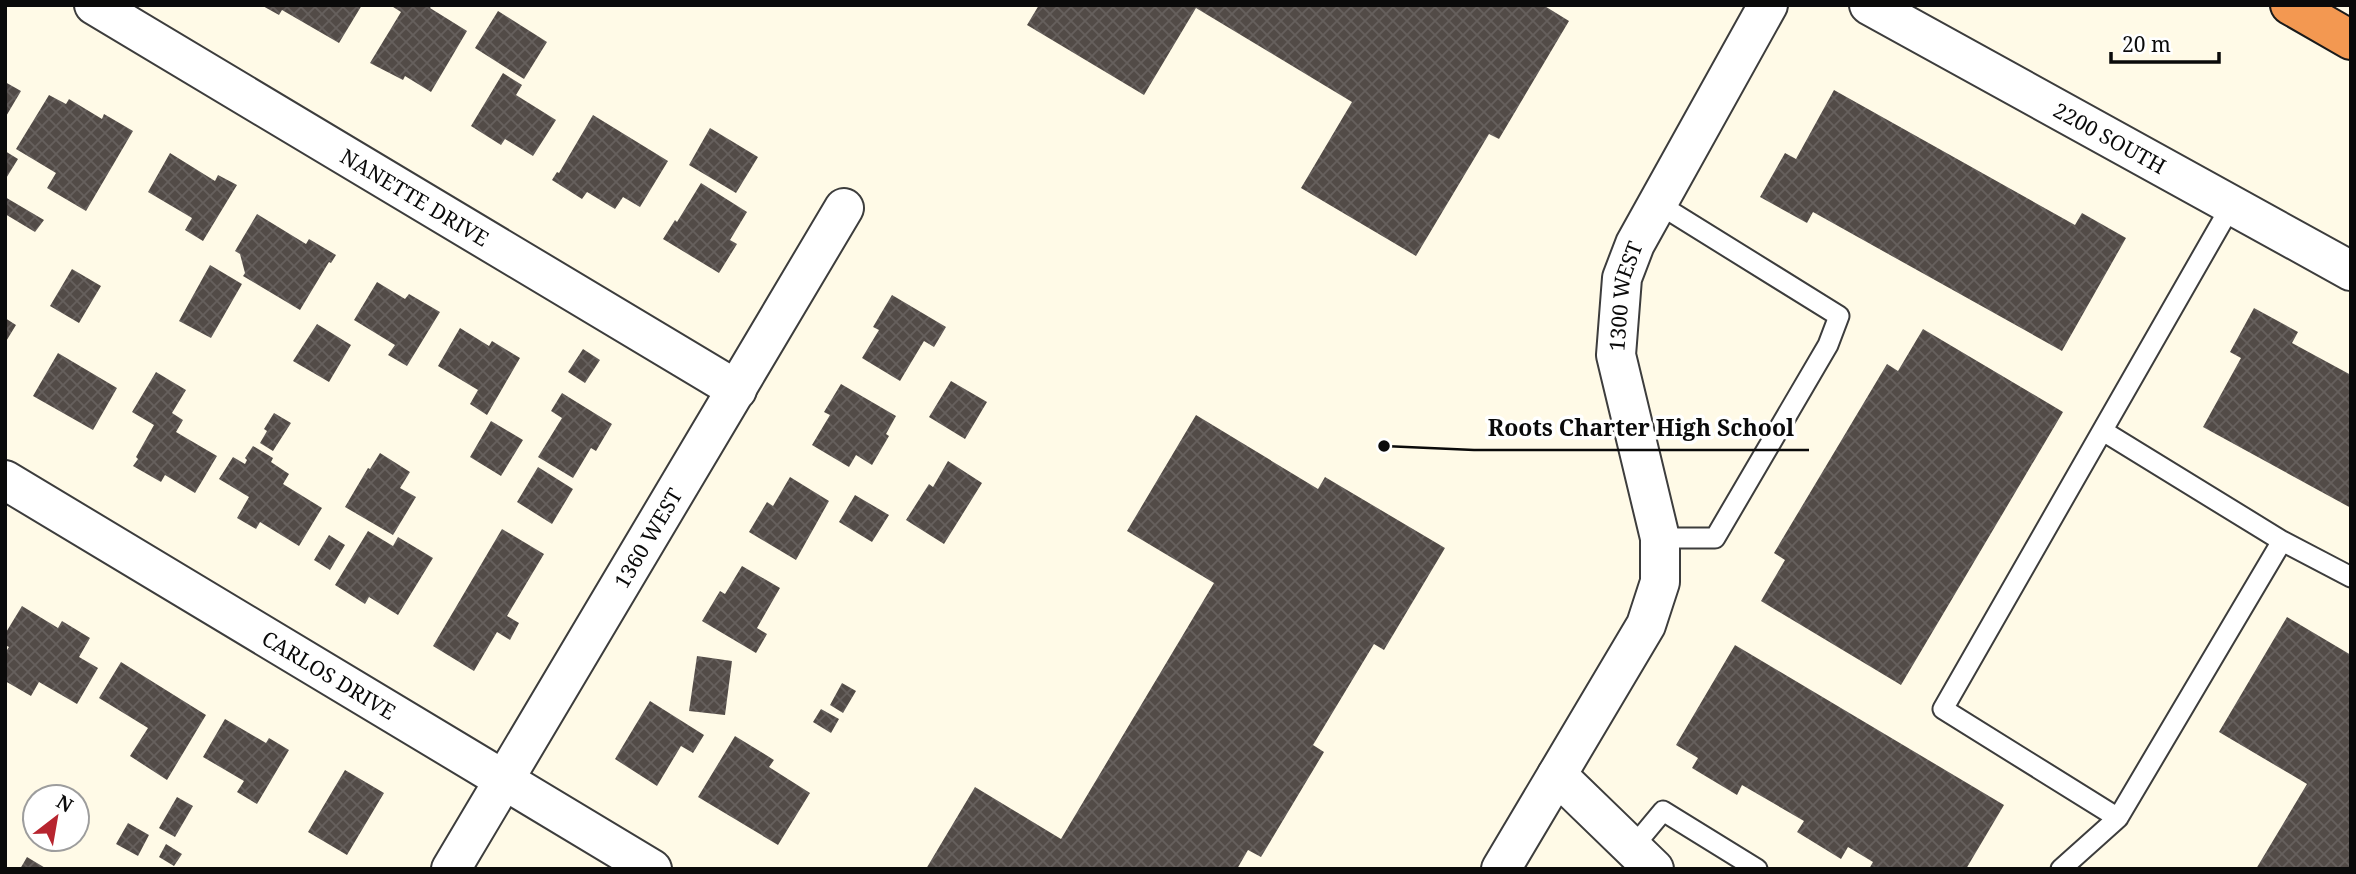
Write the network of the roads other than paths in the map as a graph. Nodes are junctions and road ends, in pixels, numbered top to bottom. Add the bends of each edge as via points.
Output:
1 (94, 5) edge
2 (1768, 5) edge
3 (1869, 5) edge
4 (2290, 5) edge
5 (2351, 40) edge
6 (1657, 203) junction
7 (2231, 206) junction
8 (844, 208) dead end
9 (2351, 271) edge
10 (737, 390) junction
11 (2103, 431) junction
12 (5, 480) edge
13 (1660, 538) junction
14 (2282, 541) junction
15 (2351, 577) edge
16 (1557, 775) junction
17 (505, 779) junction
18 (2118, 818) junction
19 (1643, 858) edge
20 (451, 869) edge
21 (652, 869) edge
22 (1502, 869) edge
23 (1757, 869) edge
24 (2061, 869) edge

1 - 10 street, NANETTE DRIVE
2 - 6 street, 1300 WEST
3 - 7 street, 2200 SOUTH
4 - 5 highway
6 - 13 street, 1300 WEST via 1622,278 1616,355
6 - 13 lane via 1839,316 1828,345 1715,538
7 - 9 street, 2200 SOUTH
7 - 11 lane
8 - 10 street, 1360 WEST
10 - 17 street, 1360 WEST
11 - 14 lane
11 - 18 lane via 1943,709
12 - 17 street, CARLOS DRIVE
13 - 16 street, 1300 WEST via 1660,582 1646,625
14 - 15 lane
14 - 18 lane
16 - 19 street
16 - 22 street, 1300 WEST
17 - 20 street, 1360 WEST
17 - 21 street, CARLOS DRIVE
18 - 24 lane
19 - 23 lane via 1663,811

